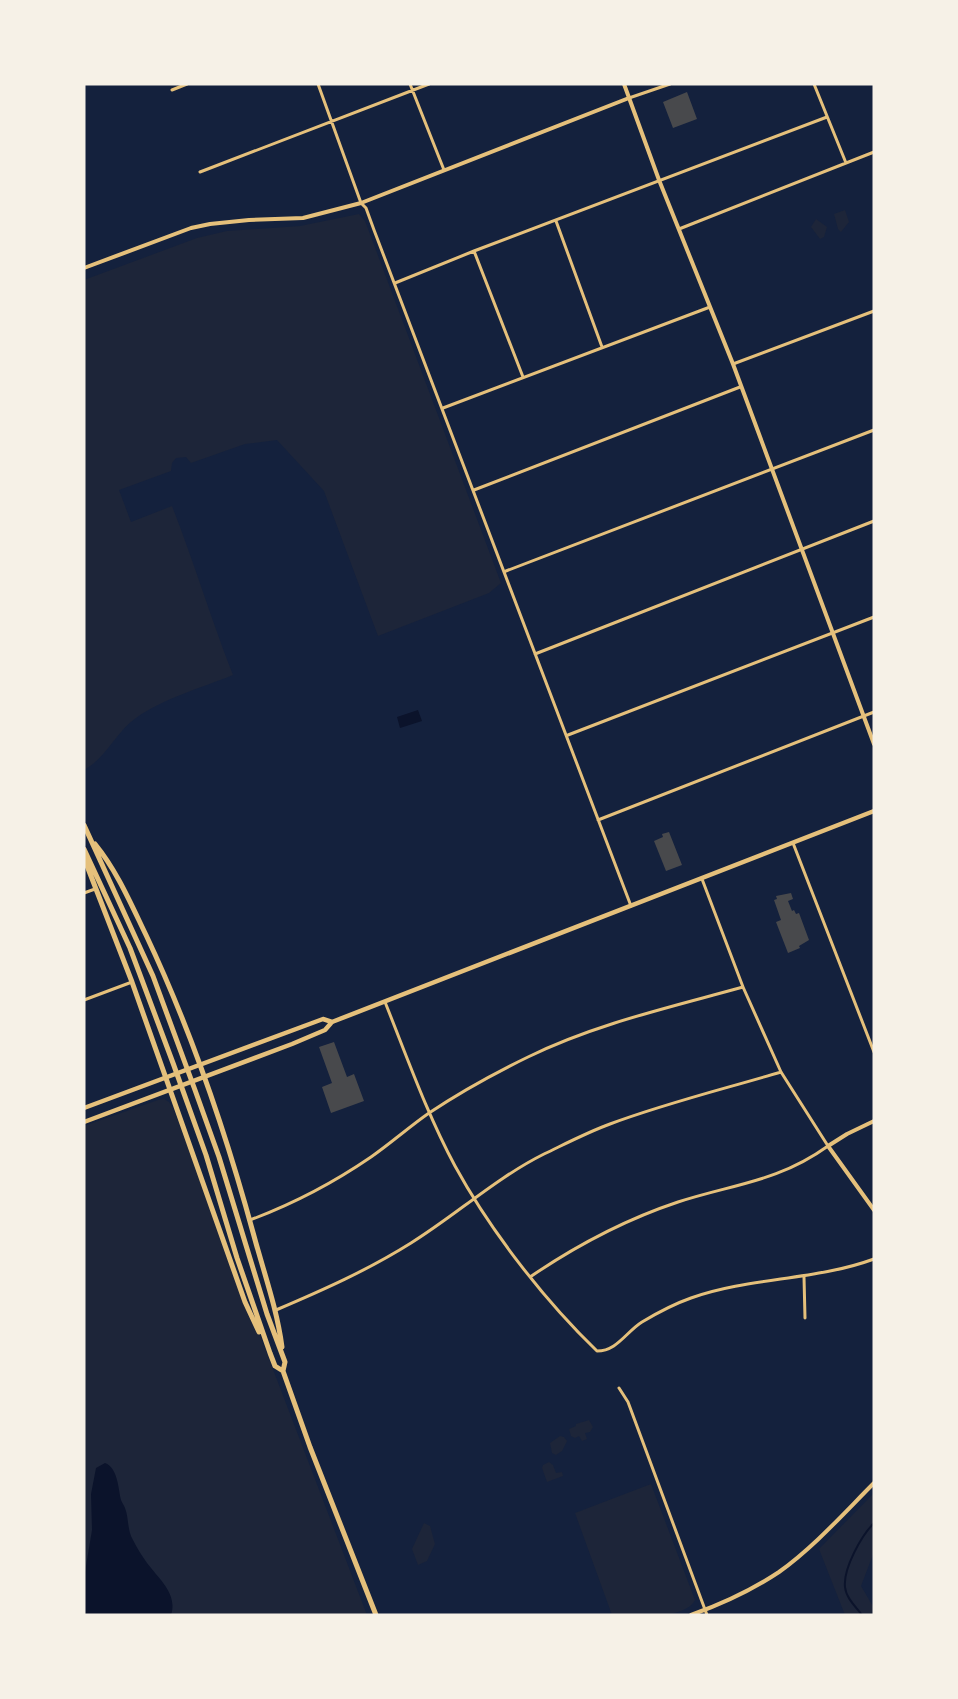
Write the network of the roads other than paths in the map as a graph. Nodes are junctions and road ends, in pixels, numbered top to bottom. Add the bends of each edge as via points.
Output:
1 (187, 84) edge
2 (318, 84) edge
3 (410, 84) edge
4 (429, 84) edge
5 (624, 84) edge
6 (670, 84) edge
7 (814, 84) edge
8 (172, 90) dead end
9 (412, 91) junction
10 (629, 98) junction
11 (827, 117) junction
12 (332, 122) junction
13 (874, 152) edge
14 (846, 163) junction
15 (444, 170) junction
16 (200, 172) dead end
17 (660, 180) junction
18 (361, 203) junction
19 (556, 221) junction
20 (679, 230) junction
21 (474, 251) junction
22 (84, 268) edge
23 (395, 283) junction
24 (710, 307) junction
25 (874, 310) edge
26 (602, 347) junction
27 (732, 364) junction
28 (523, 377) junction
29 (740, 387) junction
30 (443, 408) junction
31 (874, 430) edge
32 (770, 469) junction
33 (474, 490) junction
34 (874, 521) edge
35 (802, 548) junction
36 (505, 571) junction
37 (874, 617) edge
38 (832, 633) junction
39 (535, 654) junction
40 (874, 712) edge
41 (863, 716) junction
42 (567, 735) junction
43 (874, 744) edge
44 (874, 811) edge
45 (598, 820) junction
46 (84, 825) edge
47 (88, 835) junction
48 (793, 843) junction
49 (84, 849) edge
50 (84, 858) edge
51 (702, 879) junction
52 (95, 889) junction
53 (84, 893) edge
54 (631, 906) junction
55 (132, 982) junction
56 (743, 987) junction
57 (84, 1000) edge
58 (385, 1002) junction
59 (332, 1022) junction
60 (299, 1028) junction
61 (303, 1040) junction
62 (874, 1052) edge
63 (201, 1065) junction
64 (781, 1072) junction
65 (202, 1077) junction
66 (165, 1078) junction
67 (172, 1088) junction
68 (84, 1108) edge
69 (430, 1113) junction
70 (874, 1121) edge
71 (84, 1122) edge
72 (828, 1146) junction
73 (474, 1199) junction
74 (874, 1210) edge
75 (250, 1220) junction
76 (874, 1259) edge
77 (530, 1277) junction
78 (804, 1277) junction
79 (275, 1310) junction
80 (805, 1318) dead end
81 (270, 1353) junction
82 (283, 1354) junction
83 (283, 1371) junction
84 (619, 1388) dead end
85 (874, 1483) edge
86 (706, 1612) edge
87 (376, 1615) edge
88 (692, 1615) edge

1 - 8 street
2 - 12 street
3 - 9 street
4 - 9 street
5 - 10 street
6 - 10 street
7 - 11 street
9 - 12 street
9 - 15 street
10 - 15 street
10 - 17 street
11 - 14 street
11 - 17 street
12 - 16 street
12 - 18 street
13 - 14 street
14 - 20 street
15 - 18 street
17 - 19 street
17 - 20 street
18 - 22 street via 303,218 191,228
18 - 23 street
19 - 21 street
19 - 26 street
20 - 24 street
21 - 23 street
21 - 28 street
23 - 30 street
24 - 26 street
24 - 27 street
25 - 27 street
26 - 28 street
27 - 29 street
28 - 30 street
29 - 32 street
29 - 33 street
30 - 33 street
31 - 32 street
32 - 35 street
32 - 36 street
33 - 36 street
34 - 35 street
35 - 38 street
35 - 39 street
36 - 39 street
37 - 38 street
38 - 41 street
38 - 42 street
39 - 42 street
40 - 41 street
41 - 43 street
41 - 45 street
42 - 45 street
44 - 48 main road
45 - 54 street
46 - 47 main road
47 - 63 main road via 107,859 139,921
47 - 82 main road via 166,1009
48 - 51 main road
48 - 62 street
49 - 81 main road via 130,948 169,1053
50 - 52 main road
51 - 54 main road
51 - 56 street
52 - 53 street
52 - 55 main road
54 - 58 main road
55 - 57 street
55 - 66 main road
56 - 64 street
56 - 69 street via 623,1020 565,1041 528,1057
58 - 59 main road
58 - 69 street
59 - 60 main road via 323,1019
59 - 61 main road via 325,1030
60 - 61 main road
60 - 63 main road
61 - 65 main road
63 - 65 main road
63 - 66 main road
64 - 72 street
64 - 73 street via 609,1124 542,1155
65 - 67 main road
65 - 75 main road via 231,1153
66 - 67 main road
66 - 68 main road
67 - 71 main road
67 - 81 main road via 245,1302
69 - 73 street
69 - 75 street via 337,1179
70 - 72 street
72 - 74 street
72 - 77 street via 783,1172 680,1201 624,1223 582,1243
73 - 77 street
73 - 79 street via 369,1268
75 - 79 main road
76 - 78 street
77 - 78 street via 597,1351 614,1346 639,1324 692,1298 736,1286
78 - 80 street
79 - 82 main road
81 - 83 main road
82 - 83 main road
83 - 87 main road
84 - 86 street via 628,1402
85 - 86 street via 779,1571
86 - 88 street

